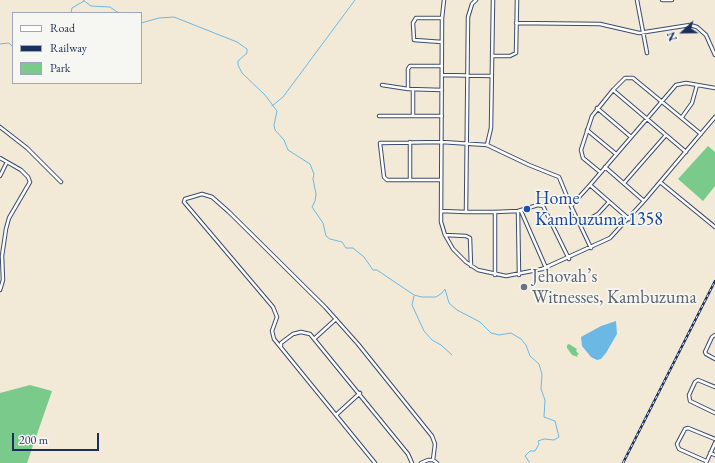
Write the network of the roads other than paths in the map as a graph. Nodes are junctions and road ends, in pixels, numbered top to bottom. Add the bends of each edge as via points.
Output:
1 (444, 0) edge
2 (476, 0) edge
3 (493, 0) edge
4 (518, 0) edge
5 (637, 0) edge
6 (662, 0) edge
7 (672, 0) edge
8 (442, 18) junction
9 (516, 23) junction
10 (643, 33) junction
11 (442, 42) junction
12 (647, 53) dead end
13 (715, 55) edge
14 (492, 56) junction
15 (442, 66) junction
16 (442, 75) junction
17 (468, 75) junction
18 (492, 76) junction
19 (382, 85) dead end
20 (697, 85) junction
21 (715, 88) edge
22 (408, 89) junction
23 (412, 90) junction
24 (442, 90) junction
25 (613, 90) junction
26 (662, 101) junction
27 (597, 108) junction
28 (379, 116) dead end
29 (413, 116) junction
30 (442, 116) junction
31 (682, 117) junction
32 (715, 117) edge
33 (647, 119) junction
34 (0, 128) edge
35 (587, 130) junction
36 (666, 134) junction
37 (701, 134) junction
38 (631, 137) junction
39 (410, 142) junction
40 (442, 142) junction
41 (467, 143) junction
42 (487, 145) junction
43 (686, 152) junction
44 (616, 154) junction
45 (0, 158) edge
46 (7, 162) junction
47 (605, 167) junction
48 (600, 172) junction
49 (0, 176) edge
50 (410, 180) junction
51 (441, 180) junction
52 (62, 182) dead end
53 (660, 182) junction
54 (624, 183) junction
55 (590, 185) junction
56 (644, 201) junction
57 (609, 202) junction
58 (571, 206) junction
59 (519, 211) junction
60 (441, 212) junction
61 (466, 212) junction
62 (494, 212) junction
63 (629, 219) junction
64 (580, 224) junction
65 (715, 227) edge
66 (445, 235) junction
67 (591, 248) junction
68 (568, 259) junction
69 (472, 266) junction
70 (546, 268) junction
71 (519, 274) junction
72 (494, 275) junction
73 (0, 290) edge
74 (336, 320) junction
75 (715, 334) edge
76 (314, 338) junction
77 (281, 348) junction
78 (715, 359) edge
79 (715, 387) edge
80 (360, 393) junction
81 (715, 413) edge
82 (336, 414) junction
83 (715, 439) edge
84 (715, 443) edge
85 (710, 453) junction
86 (715, 456) edge
87 (433, 460) junction
88 (706, 462) edge
89 (375, 463) edge
90 (412, 463) edge
91 (421, 463) edge
92 (437, 463) edge

1 - 8 street
2 - 17 street via 468,17
3 - 14 street
4 - 9 street
5 - 10 street
6 - 7 street
8 - 11 street
8 - 11 street via 416,18 413,23 414,40
9 - 10 street via 600,24 633,33
9 - 14 street via 516,53 510,56
10 - 12 street
10 - 13 street via 682,25 693,26 706,35
11 - 15 street
14 - 18 street
15 - 16 street
15 - 22 street via 410,66
16 - 17 street
16 - 24 street
17 - 18 street
17 - 41 street
18 - 42 street via 491,128
19 - 22 street
20 - 21 street
20 - 26 street via 679,83
20 - 31 street via 692,103
22 - 23 street
23 - 24 street
23 - 29 street
24 - 30 street
25 - 26 street via 625,78 633,78
25 - 27 street
25 - 33 street
26 - 31 street
26 - 33 street
27 - 35 street
27 - 38 street
28 - 29 street
29 - 30 street
30 - 40 street
31 - 37 street
32 - 37 street
33 - 36 street
33 - 38 street
34 - 52 street via 27,148
35 - 44 street
35 - 48 street via 581,150 582,156
36 - 43 street
36 - 54 street
37 - 43 street
38 - 44 street
39 - 40 street
39 - 50 street
39 - 50 street via 380,143 384,177 388,180
40 - 41 street
40 - 51 street
41 - 42 street
41 - 61 street
42 - 58 street via 560,177
43 - 53 street
44 - 47 street
45 - 46 street
46 - 49 street
46 - 73 street via 21,170 30,182 9,218 2,256 3,280
47 - 48 street
47 - 54 street
48 - 55 street
50 - 51 street
51 - 60 street
53 - 56 street
53 - 65 street
54 - 56 street
55 - 57 street
55 - 58 street
56 - 63 street
57 - 63 street
57 - 64 street via 598,214
58 - 64 street
59 - 62 street
59 - 68 street via 543,206
59 - 70 street
59 - 71 street
60 - 61 street
60 - 66 street
61 - 62 street
62 - 72 street
63 - 67 street via 610,238
64 - 67 street
66 - 69 street via 458,254
66 - 69 street via 470,238
67 - 68 street
68 - 70 street
69 - 72 street
70 - 71 street
71 - 72 street
74 - 76 street
74 - 77 street via 212,197 202,194 185,199 184,202 273,307 277,317 272,336
74 - 87 street via 432,436 435,444
75 - 78 street via 705,352
76 - 77 street via 301,332 286,338 281,343
76 - 80 street
77 - 82 street
79 - 81 street via 698,380 690,395 690,401
80 - 82 street
80 - 90 street via 408,454
82 - 89 street
83 - 88 street via 689,428 685,429 677,444 679,449
84 - 85 street
85 - 86 street
85 - 88 street
87 - 91 street
87 - 92 street

